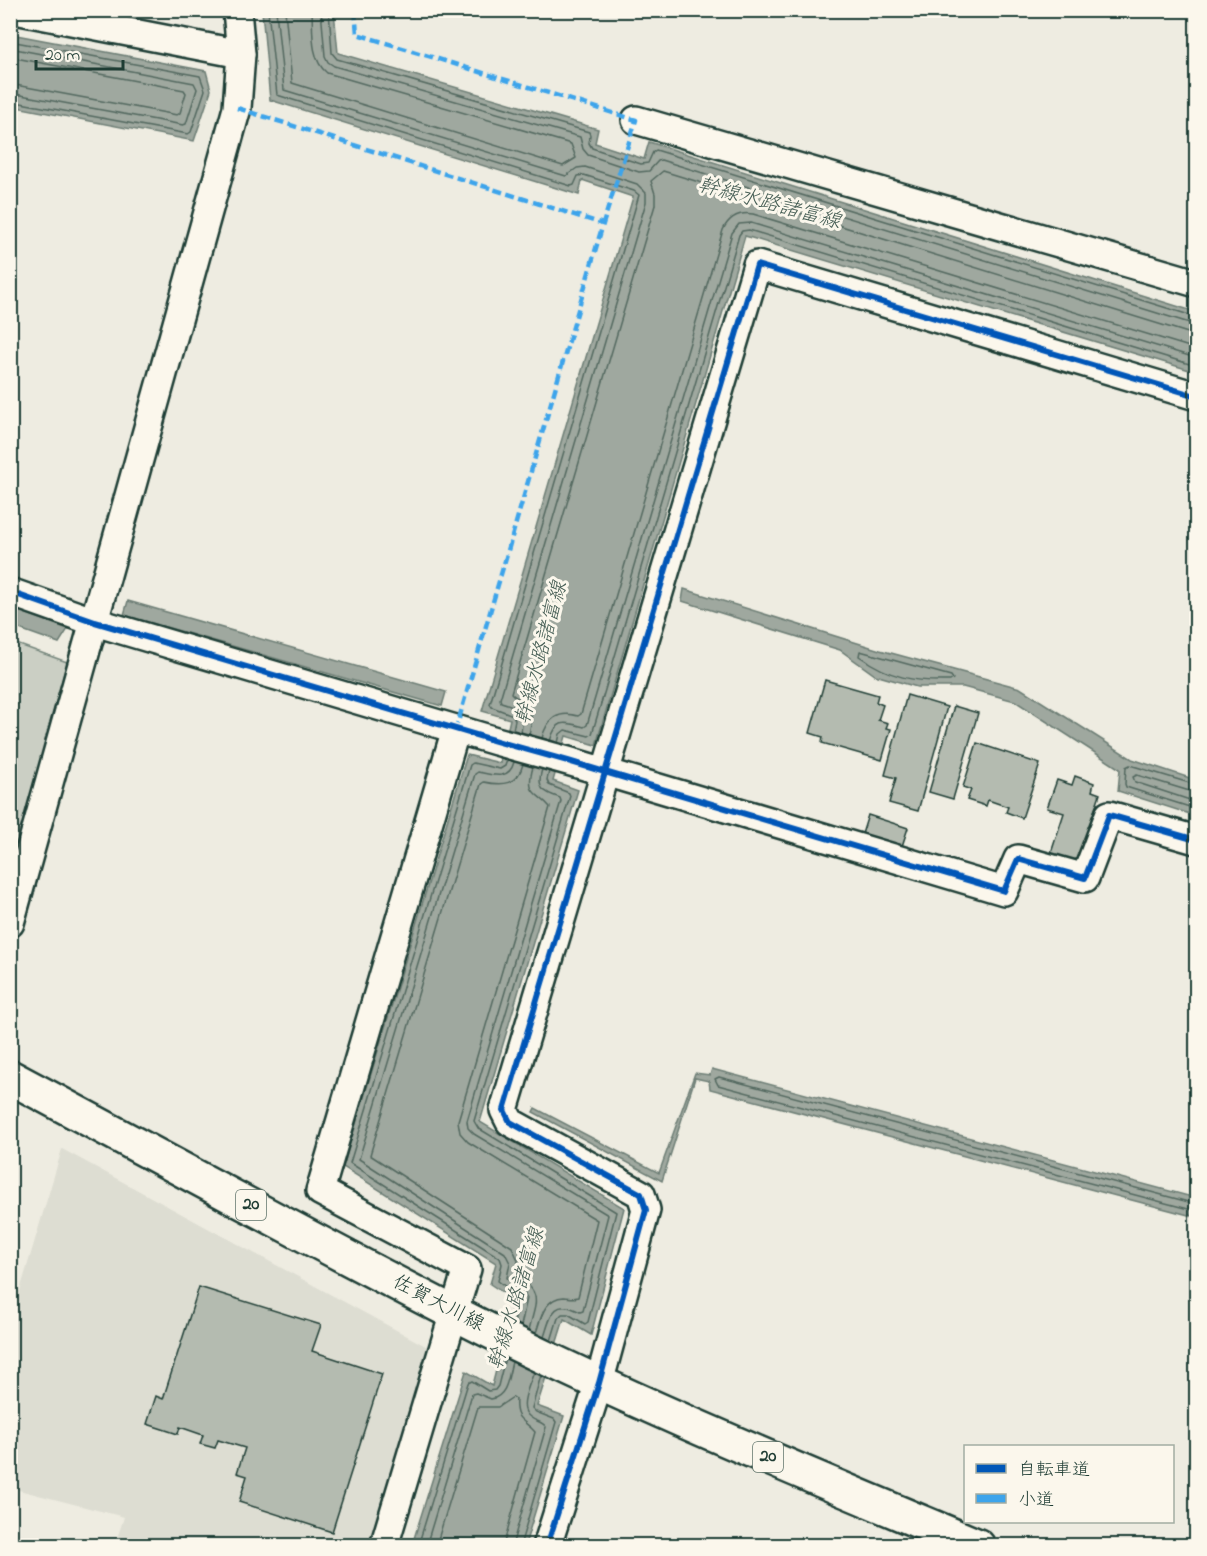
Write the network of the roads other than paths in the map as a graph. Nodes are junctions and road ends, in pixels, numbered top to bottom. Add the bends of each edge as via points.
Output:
1 (15, 10) edge
2 (237, 10) edge
3 (241, 54) junction
4 (636, 120) dead end
5 (1197, 284) edge
6 (1197, 396) edge
7 (10, 592) edge
8 (95, 622) junction
9 (456, 729) junction
10 (605, 772) junction
11 (1197, 840) edge
12 (10, 923) edge
13 (10, 1077) edge
14 (454, 1313) junction
15 (599, 1383) junction
16 (384, 1545) edge
17 (548, 1545) edge
18 (978, 1545) edge

1 - 3 street
2 - 3 street
3 - 8 street via 237,108
4 - 5 street
6 - 10 street via 757,265
7 - 8 street
8 - 9 street
8 - 12 street
9 - 10 street
9 - 14 street via 320,1191 467,1269
10 - 11 street via 1004,891 1018,859 1085,878 1109,815
10 - 15 street via 504,1110 510,1122 641,1194 646,1210
13 - 14 main road, 佐賀大川線 / 20
14 - 15 main road, 佐賀大川線 / 20
14 - 16 street
15 - 17 street
15 - 18 main road, 佐賀大川線 / 20

